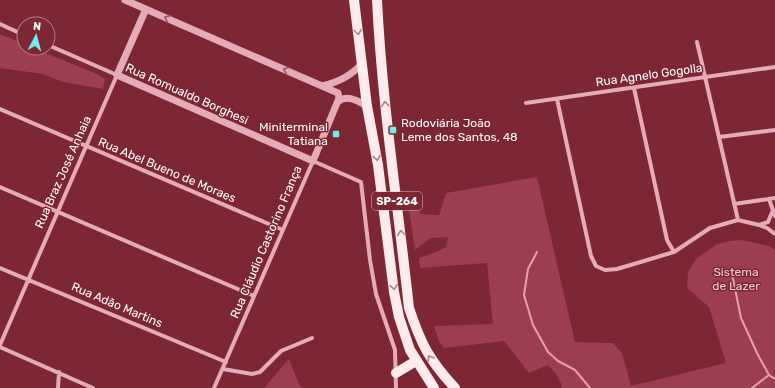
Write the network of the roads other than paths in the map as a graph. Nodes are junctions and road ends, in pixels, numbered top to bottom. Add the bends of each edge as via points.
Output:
1 (125, 0) edge
2 (354, 0) edge
3 (377, 0) edge
4 (146, 9) junction
5 (0, 24) edge
6 (16, 31) edge
7 (697, 42) dead end
8 (56, 48) edge
9 (362, 64) junction
10 (775, 67) edge
11 (117, 75) junction
12 (705, 77) junction
13 (322, 86) junction
14 (634, 88) junction
15 (557, 99) junction
16 (337, 103) junction
17 (526, 103) dead end
18 (367, 106) junction
19 (0, 109) edge
20 (775, 130) edge
21 (719, 137) junction
22 (87, 146) junction
23 (313, 160) junction
24 (0, 187) edge
25 (775, 198) edge
26 (769, 199) junction
27 (734, 204) junction
28 (773, 210) junction
29 (58, 212) junction
30 (775, 216) edge
31 (738, 220) junction
32 (759, 225) junction
33 (283, 230) junction
34 (775, 234) edge
35 (674, 252) junction
36 (0, 268) edge
37 (28, 280) junction
38 (254, 296) junction
39 (312, 338) dead end
40 (0, 346) edge
41 (416, 361) junction
42 (226, 362) junction
43 (223, 369) junction
44 (59, 372) junction
45 (396, 373) junction
46 (58, 388) edge
47 (94, 388) edge
48 (214, 388) edge
49 (396, 388) edge
50 (434, 388) edge
51 (455, 388) edge

1 - 4 street
2 -> 9 main road, SP-264
51 -> 3 main road, SP-264 via 430,359 409,308 386,106
4 - 11 street, Rua Braz José Anhaia
13 -> 4 street
5 - 6 street
7 - 12 street
8 - 11 street, Rua Romualdo Borghesi
9 - 13 street via 345,78
9 - 18 main road, SP-264
10 - 12 street, Rua Agnelo Gogolla
11 - 22 street, Rua Braz José Anhaia
11 - 23 street, Rua Romualdo Borghesi
12 - 14 street, Rua Agnelo Gogolla
12 - 21 street
13 - 16 street, Rua Cláudio Castorino França via 338,93
14 - 15 street, Rua Agnelo Gogolla
14 - 35 street via 667,240
15 - 17 street, Rua Agnelo Gogolla
15 - 35 street via 591,256 596,266 605,270 617,269
16 - 18 street via 343,98 351,98
16 - 23 street, Rua Cláudio Castorino França
18 -> 41 main road, SP-264 via 378,165 394,292 399,317
19 - 22 street, Rua Abel Bueno de Moraes
20 - 21 street
21 - 27 street
22 - 29 street, Rua Braz José Anhaia
22 - 33 street, Rua Abel Bueno de Moraes
23 - 33 street, Rua Cláudio Castorino França
23 - 45 street, Rua Romualdo Borghesi via 361,182 376,294 395,350
24 - 29 street
25 - 26 street
26 - 27 street
26 - 28 street
27 - 31 street
28 - 30 street
28 - 32 street via 768,222
29 - 37 street, Rua Braz José Anhaia
29 - 38 street
31 - 32 street
31 - 35 street via 710,228
32 - 34 street
33 - 38 street, Rua Cláudio Castorino França
36 - 37 street, Rua Adão Martins
37 - 40 street, Rua Braz José Anhaia
37 - 42 street, Rua Adão Martins
38 - 42 street, Rua Cláudio Castorino França
39 - 43 street via 281,351 260,372 252,374
40 - 44 street
41 - 45 main road
41 - 50 main road, SP-264
42 - 43 street, Rua Cláudio Castorino França
43 - 48 street, Rua Cláudio Castorino França
44 - 46 street
44 - 47 street
45 - 49 street

